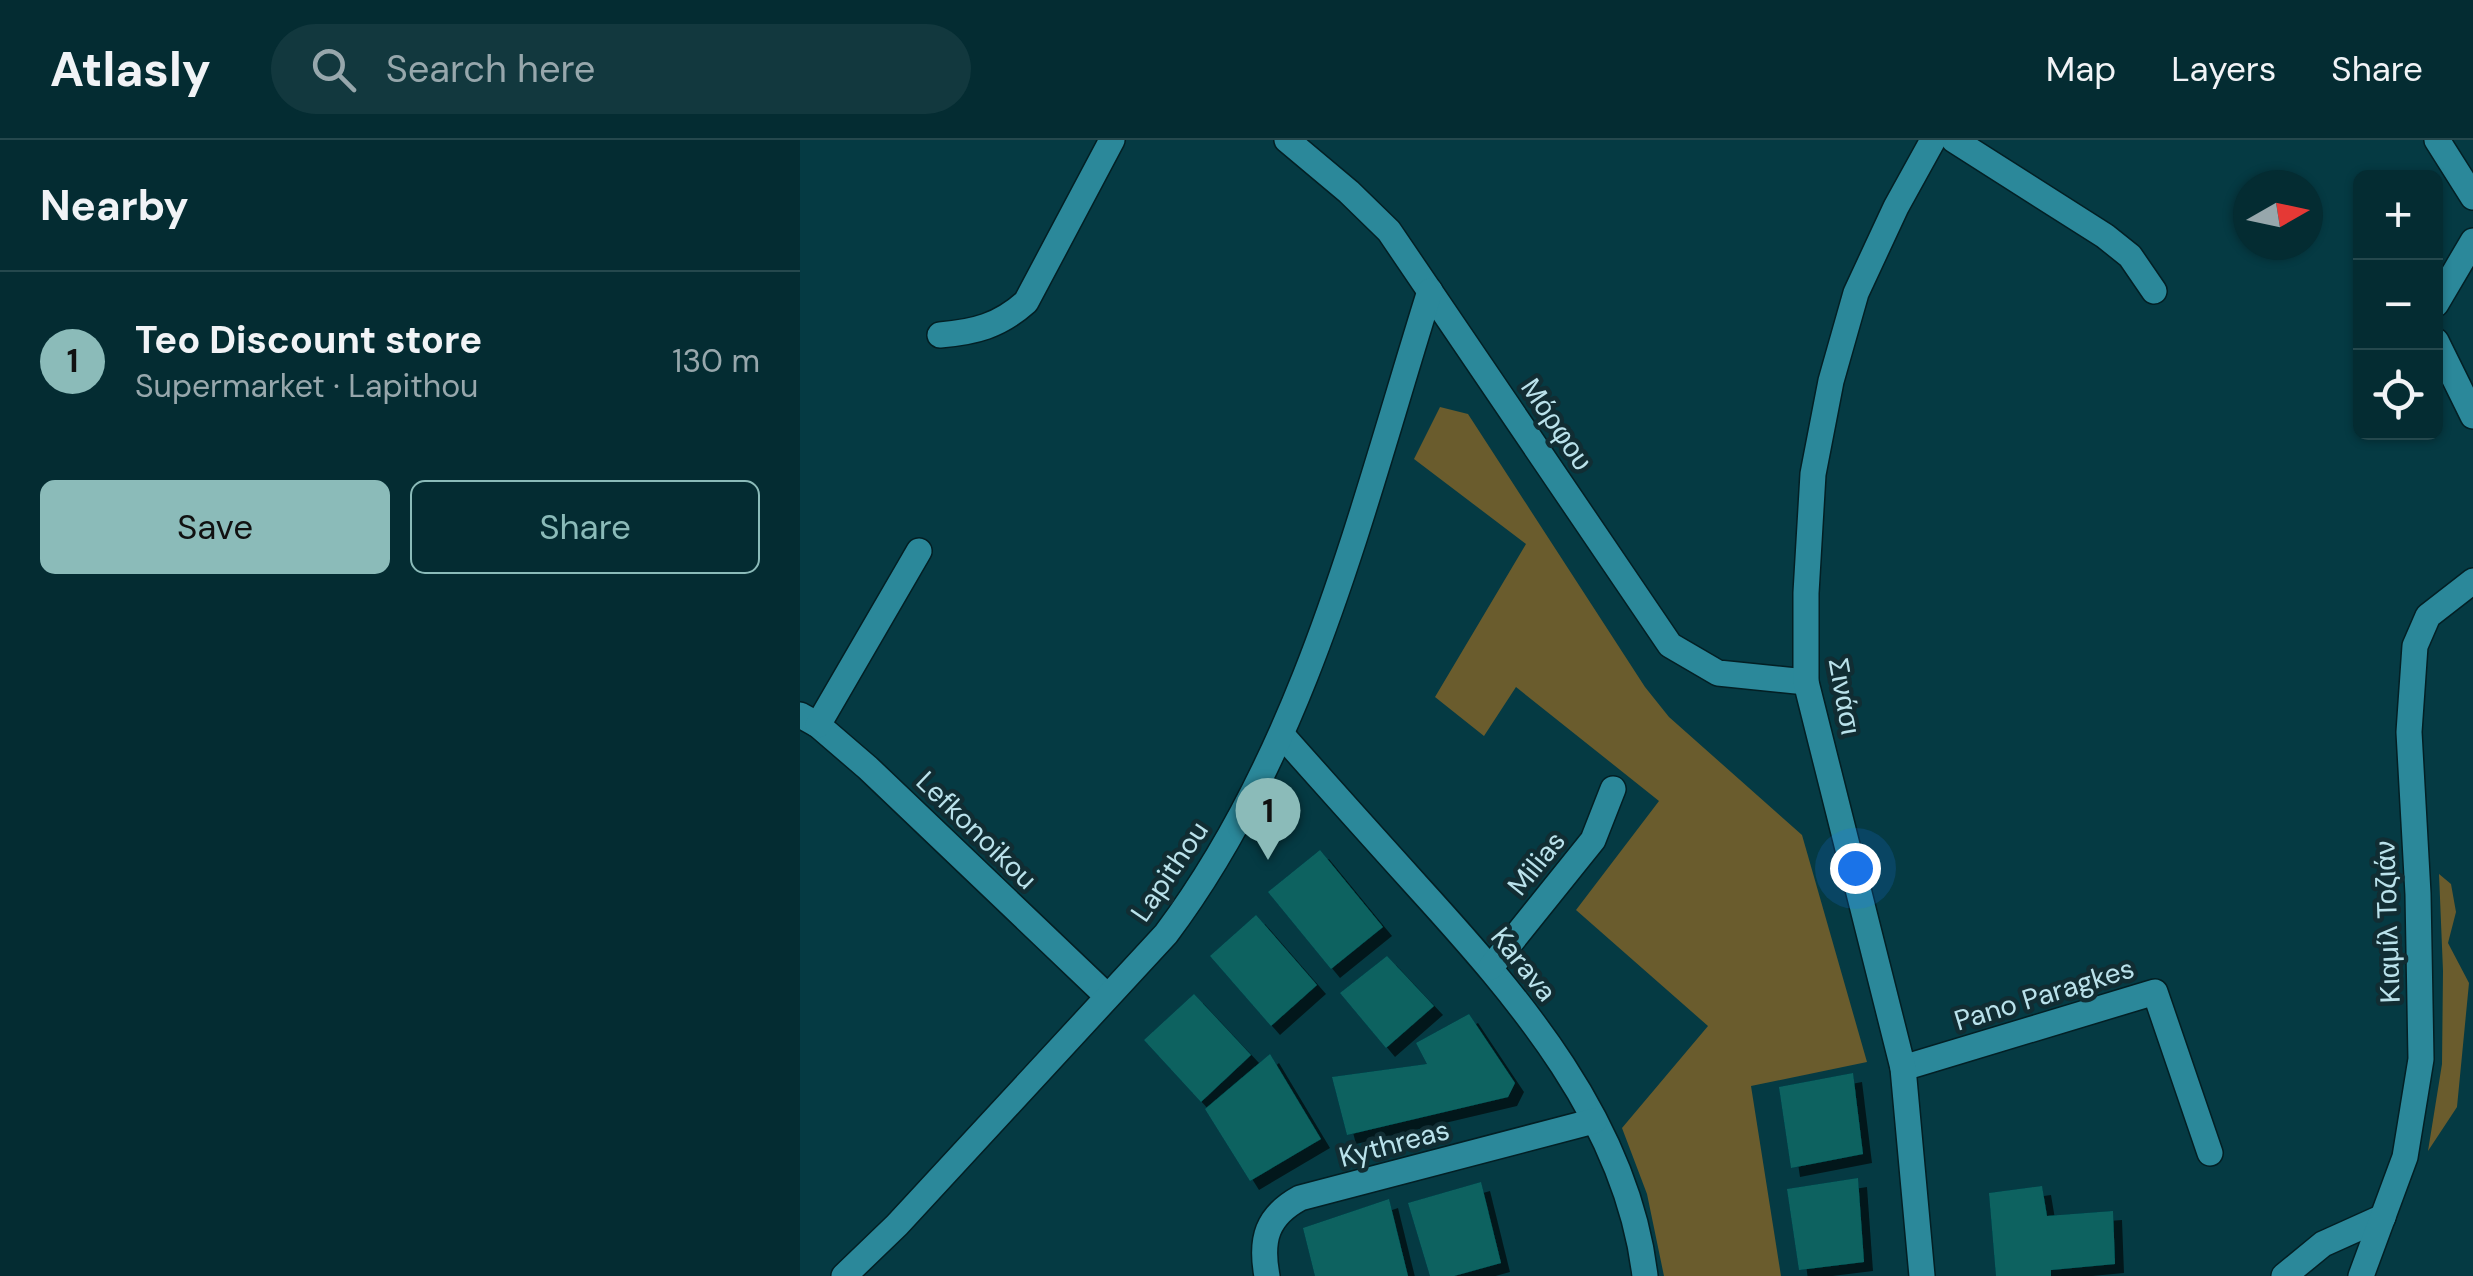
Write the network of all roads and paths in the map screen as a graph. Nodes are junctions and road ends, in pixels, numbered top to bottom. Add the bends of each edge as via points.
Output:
1 (1112, 140) edge
2 (1287, 140) edge
3 (1934, 140) edge
4 (1954, 140) edge
5 (2437, 140) edge
6 (2473, 197) edge
7 (2473, 242) edge
8 (2154, 291) dead end
9 (1430, 292) junction
10 (2443, 292) edge
11 (940, 335) dead end
12 (2440, 350) edge
13 (2473, 416) edge
14 (919, 551) dead end
15 (2473, 581) edge
16 (1806, 682) junction
17 (809, 720) edge
18 (1282, 735) junction
19 (1614, 789) dead end
20 (1491, 967) junction
21 (1107, 996) junction
22 (1903, 1068) junction
23 (1594, 1121) junction
24 (2210, 1153) dead end
25 (2383, 1217) junction
26 (844, 1276) edge
27 (1267, 1276) edge
28 (1645, 1276) edge
29 (1922, 1276) edge
30 (2284, 1276) edge
31 (2361, 1276) edge

1 - 11 street via 1026,302 976,332
2 - 9 street, Μόρφου via 1389,231
3 - 16 street, Σινάσι via 1856,293 1831,381 1813,474
4 - 8 street via 2105,236 2130,256
5 - 6 street
7 - 10 street
9 - 16 street, Μόρφου via 1670,645 1718,673
9 - 18 street, Lapithou via 1327,618
12 - 13 street
14 - 17 street
15 - 25 street, Κιαμίλ Τοζιάν via 2428,616 2415,646 2409,732 2421,1059 2405,1157
16 - 22 street, Σινάσι
17 - 21 street, Lefkonoikou
18 - 20 street, Karava
18 - 21 street, Lapithou via 1195,895
19 - 20 street, Milias via 1593,840
20 - 23 street, Karava via 1566,1069
21 - 26 street, Lapithou
22 - 24 street, Pano Paragkes via 2155,992
22 - 29 street, Σινάσι
23 - 27 street, Kythreas via 1300,1198 1280,1209 1268,1229
23 - 28 street, Karava via 1620,1175
25 - 30 street via 2323,1244
25 - 31 street, Κιαμίλ Τοζιάν

